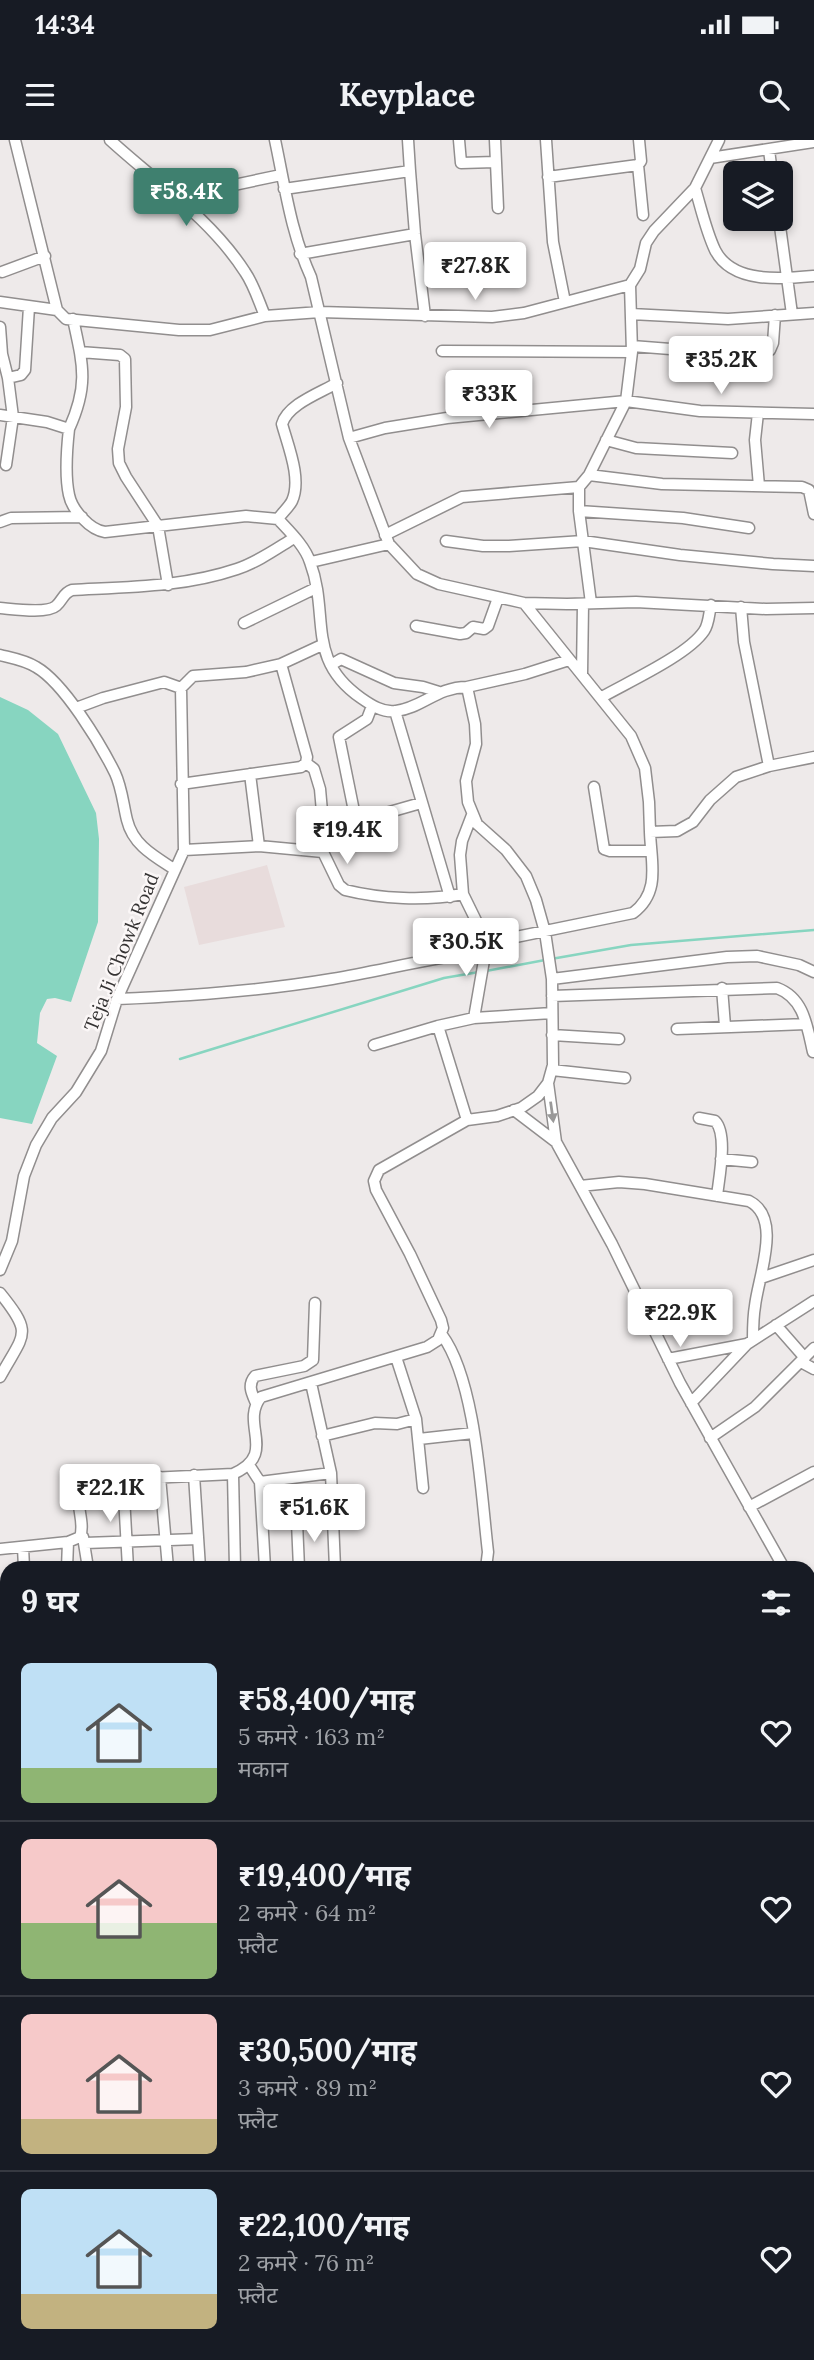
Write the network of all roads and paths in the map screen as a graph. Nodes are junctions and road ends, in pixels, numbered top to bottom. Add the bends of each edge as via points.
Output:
1 (15, 140) edge
2 (110, 140) edge
3 (275, 140) edge
4 (408, 140) edge
5 (459, 140) edge
6 (495, 140) edge
7 (546, 140) edge
8 (639, 140) edge
9 (719, 140) edge
10 (814, 142) edge
11 (769, 150) junction
12 (710, 158) junction
13 (770, 161) edge
14 (495, 162) junction
15 (638, 165) junction
16 (410, 171) junction
17 (281, 175) junction
18 (548, 177) junction
19 (695, 188) junction
20 (284, 189) junction
21 (177, 197) junction
22 (498, 208) dead end
23 (643, 215) dead end
24 (781, 231) edge
25 (415, 234) junction
26 (300, 254) junction
27 (46, 256) junction
28 (1, 272) edge
29 (814, 276) edge
30 (787, 278) junction
31 (630, 285) junction
32 (0, 302) edge
33 (565, 302) junction
34 (29, 307) junction
35 (57, 310) junction
36 (320, 312) junction
37 (814, 313) edge
38 (631, 314) junction
39 (792, 314) junction
40 (775, 315) junction
41 (265, 316) junction
42 (425, 316) junction
43 (73, 319) junction
44 (0, 327) edge
45 (632, 349) junction
46 (442, 351) dead end
47 (80, 352) junction
48 (1, 354) edge
49 (8, 378) junction
50 (337, 383) junction
51 (626, 401) junction
52 (758, 413) junction
53 (814, 414) edge
54 (0, 415) edge
55 (13, 417) junction
56 (69, 429) junction
57 (349, 438) junction
58 (606, 440) junction
59 (732, 453) dead end
60 (6, 465) dead end
61 (589, 475) junction
62 (814, 478) edge
63 (759, 486) junction
64 (579, 487) junction
65 (809, 490) junction
66 (579, 511) junction
67 (814, 514) edge
68 (82, 517) junction
69 (278, 519) junction
70 (0, 522) edge
71 (158, 526) junction
72 (749, 528) dead end
73 (295, 538) junction
74 (387, 540) junction
75 (446, 541) dead end
76 (583, 541) junction
77 (311, 562) junction
78 (814, 566) edge
79 (168, 585) junction
80 (316, 588) junction
81 (498, 598) junction
82 (524, 603) junction
83 (587, 604) junction
84 (711, 605) junction
85 (741, 607) junction
86 (814, 608) edge
87 (0, 610) edge
88 (244, 623) dead end
89 (416, 626) dead end
90 (323, 645) junction
91 (0, 655) edge
92 (569, 660) junction
93 (281, 664) junction
94 (331, 665) junction
95 (582, 674) junction
96 (467, 687) junction
97 (181, 688) junction
98 (439, 692) junction
99 (602, 697) junction
100 (372, 706) junction
101 (76, 708) junction
102 (396, 711) junction
103 (814, 757) edge
104 (306, 763) junction
105 (769, 766) junction
106 (250, 774) junction
107 (181, 784) junction
108 (594, 787) dead end
109 (421, 803) junction
110 (472, 815) junction
111 (356, 821) junction
112 (331, 831) junction
113 (650, 832) junction
114 (259, 846) junction
115 (184, 850) junction
116 (650, 851) junction
117 (323, 852) junction
118 (174, 869) junction
119 (463, 894) junction
120 (450, 897) junction
121 (545, 932) junction
122 (486, 946) junction
123 (814, 972) edge
124 (551, 976) junction
125 (722, 988) junction
126 (552, 996) junction
127 (117, 999) junction
128 (552, 1013) junction
129 (474, 1018) junction
130 (806, 1024) junction
131 (438, 1026) junction
132 (725, 1026) junction
133 (677, 1029) dead end
134 (552, 1035) junction
135 (620, 1039) dead end
136 (374, 1045) dead end
137 (813, 1052) edge
138 (552, 1070) junction
139 (625, 1078) dead end
140 (548, 1083) junction
141 (514, 1110) junction
142 (699, 1118) dead end
143 (467, 1120) junction
144 (556, 1142) junction
145 (721, 1158) junction
146 (752, 1162) dead end
147 (580, 1186) junction
148 (717, 1196) junction
149 (814, 1260) edge
150 (0, 1270) edge
151 (761, 1278) junction
152 (0, 1293) edge
153 (814, 1301) edge
154 (315, 1303) dead end
155 (776, 1325) junction
156 (442, 1335) junction
157 (750, 1342) junction
158 (814, 1348) edge
159 (396, 1357) junction
160 (668, 1359) junction
161 (803, 1360) junction
162 (814, 1368) edge
163 (0, 1377) edge
164 (311, 1383) junction
165 (256, 1403) junction
166 (691, 1403) junction
167 (416, 1419) junction
168 (473, 1433) junction
169 (322, 1436) junction
170 (710, 1438) junction
171 (419, 1439) junction
172 (249, 1465) junction
173 (814, 1472) edge
174 (331, 1473) junction
175 (233, 1474) junction
176 (194, 1475) junction
177 (160, 1476) junction
178 (122, 1478) junction
179 (260, 1482) junction
180 (423, 1488) dead end
181 (749, 1507) junction
182 (334, 1521) junction
183 (263, 1522) junction
184 (297, 1522) junction
185 (83, 1538) junction
186 (198, 1539) junction
187 (166, 1540) junction
188 (126, 1541) junction
189 (68, 1542) junction
190 (23, 1547) junction
191 (0, 1549) edge
192 (24, 1561) edge
193 (67, 1561) edge
194 (87, 1561) edge
195 (127, 1561) edge
196 (168, 1561) edge
197 (200, 1561) edge
198 (235, 1561) edge
199 (265, 1561) edge
200 (299, 1561) edge
201 (335, 1561) edge
202 (487, 1561) edge
203 (780, 1561) edge

1 - 27 street
2 - 21 street
3 - 17 street
4 - 16 street
5 - 14 street via 461,163
6 - 14 street
7 - 18 street
8 - 15 street
9 - 12 street
10 - 11 street
11 - 12 street
11 - 13 street
12 - 19 street
14 - 22 street
15 - 18 street
15 - 23 street
16 - 20 street
16 - 25 street
17 - 20 street
17 - 21 street
18 - 33 street via 553,242
19 - 30 street via 715,251 730,270
19 - 31 street via 654,231
20 - 26 street
21 - 41 street via 227,247 246,274
24 - 30 street
25 - 26 street
25 - 42 street
26 - 36 street
27 - 28 street
27 - 35 street
29 - 30 street
30 - 39 street
31 - 33 street
31 - 38 street
32 - 34 street
33 - 42 street via 492,317
34 - 35 street
34 - 49 street via 25,370
35 - 43 street
36 - 41 street
36 - 42 street
36 - 50 street
37 - 39 street
38 - 40 street via 728,319
38 - 45 street
39 - 40 street
40 - 45 street via 770,350
41 - 43 street via 210,330
43 - 47 street
44 - 48 street
45 - 46 street
45 - 51 street
47 - 56 street via 83,389
47 - 71 street via 125,359 120,463
48 - 49 street
49 - 55 street
50 - 57 street
50 - 69 street via 285,416 282,424 295,488 292,501
51 - 52 street
51 - 57 street via 447,418
51 - 58 street
52 - 53 street
52 - 63 street
54 - 55 street
55 - 56 street
55 - 60 street
56 - 68 street via 69,495
57 - 74 street
58 - 59 street via 636,448
58 - 61 street
61 - 63 street via 662,484
61 - 64 street
62 - 65 street
63 - 65 street
64 - 66 street
64 - 74 street via 463,497
65 - 67 street
66 - 72 street
66 - 76 street
68 - 70 street
68 - 71 street via 96,531
69 - 71 street via 246,516
69 - 73 street
71 - 79 street
73 - 77 street
73 - 79 street via 237,569
74 - 77 street
74 - 81 street via 417,574
75 - 76 street via 496,546
76 - 78 street
76 - 83 street
77 - 80 street
79 - 87 street via 72,590 52,609
80 - 88 street
80 - 90 street
81 - 82 street
81 - 89 street via 484,629 473,627 460,634
82 - 83 street
82 - 92 street
83 - 84 street
83 - 95 street
84 - 85 street
84 - 99 street via 706,629 698,638
85 - 86 street
85 - 105 street
90 - 93 street
90 - 94 street
91 - 101 street, Teja Ji Chowk Road via 35,666
92 - 95 street
92 - 96 street
93 - 97 street via 193,676
93 - 104 street
94 - 98 street via 341,659 394,683
94 - 100 street via 348,689
95 - 99 street
96 - 98 street
96 - 110 street via 476,744 466,781
97 - 101 street via 164,682
97 - 107 street
98 - 102 street
99 - 113 street via 631,736 642,760
100 - 102 street
100 - 111 street via 367,719 339,737
101 - 118 street, Teja Ji Chowk Road via 115,774 127,823 138,842
102 - 109 street
103 - 105 street
104 - 106 street
104 - 112 street via 314,769 323,823
105 - 113 street via 736,777 693,822 677,831
106 - 107 street
106 - 114 street
107 - 115 street
108 - 116 street via 604,849
109 - 111 street
109 - 120 street
110 - 119 street via 460,855
110 - 121 street via 526,876
111 - 112 street
112 - 117 street
113 - 116 street
114 - 115 street
114 - 117 street
115 - 118 street
116 - 121 street via 649,899 633,914
117 - 120 street via 345,890 397,897
118 - 127 street, Teja Ji Chowk Road
119 - 120 street
119 - 122 street
121 - 122 street
121 - 124 street
122 - 127 street via 331,979 199,995
122 - 129 street
123 - 124 street via 757,956
124 - 126 street
125 - 126 street
125 - 130 street via 788,992
125 - 132 street
126 - 128 street
127 - 150 street, Teja Ji Chowk Road via 101,1051 36,1145 24,1176 12,1241
128 - 129 street
128 - 134 street
129 - 131 street
130 - 132 street
130 - 137 street
131 - 136 street
131 - 143 street
132 - 133 street
134 - 135 street
134 - 138 street
138 - 139 street
138 - 140 street
140 - 141 street via 538,1096
140 -> 144 street
141 - 143 street
141 - 144 street
142 - 145 street via 719,1125
143 - 156 street via 379,1170 374,1181 441,1320
144 - 147 street
145 - 146 street
145 - 148 street
147 - 148 street via 620,1182
147 - 160 street
148 - 151 street via 749,1201 761,1211 766,1246
149 - 151 street
151 - 157 street
152 - 163 street via 23,1326 22,1337
153 - 155 street
154 - 165 street via 313,1360 255,1376 250,1388
155 - 157 street
155 - 161 street
156 - 159 street via 427,1347
156 - 168 street via 456,1360
157 - 160 street
157 - 166 street
158 - 161 street
159 - 164 street
159 - 167 street
160 - 166 street
161 - 162 street
161 - 170 street via 755,1407
164 - 165 street via 261,1397
164 - 169 street
165 - 172 street via 256,1451
166 - 170 street
167 - 169 street
167 - 171 street
168 - 171 street
168 - 202 street
169 - 174 street
170 - 181 street
171 - 180 street
172 - 175 street
172 - 179 street
173 - 181 street
174 - 179 street
174 - 182 street
175 - 176 street
175 - 198 street
176 - 177 street
176 - 186 street
177 - 178 street
177 - 187 street
178 - 185 street via 83,1484 78,1496
178 - 188 street
179 - 183 street
181 - 203 street
182 - 184 street
182 - 201 street
183 - 184 street
183 - 199 street
184 - 200 street
185 - 188 street
185 - 189 street
185 - 194 street
186 - 187 street
186 - 197 street
187 - 188 street
187 - 196 street
188 - 195 street
189 - 190 street
189 - 193 street
190 - 191 street
190 - 192 street

